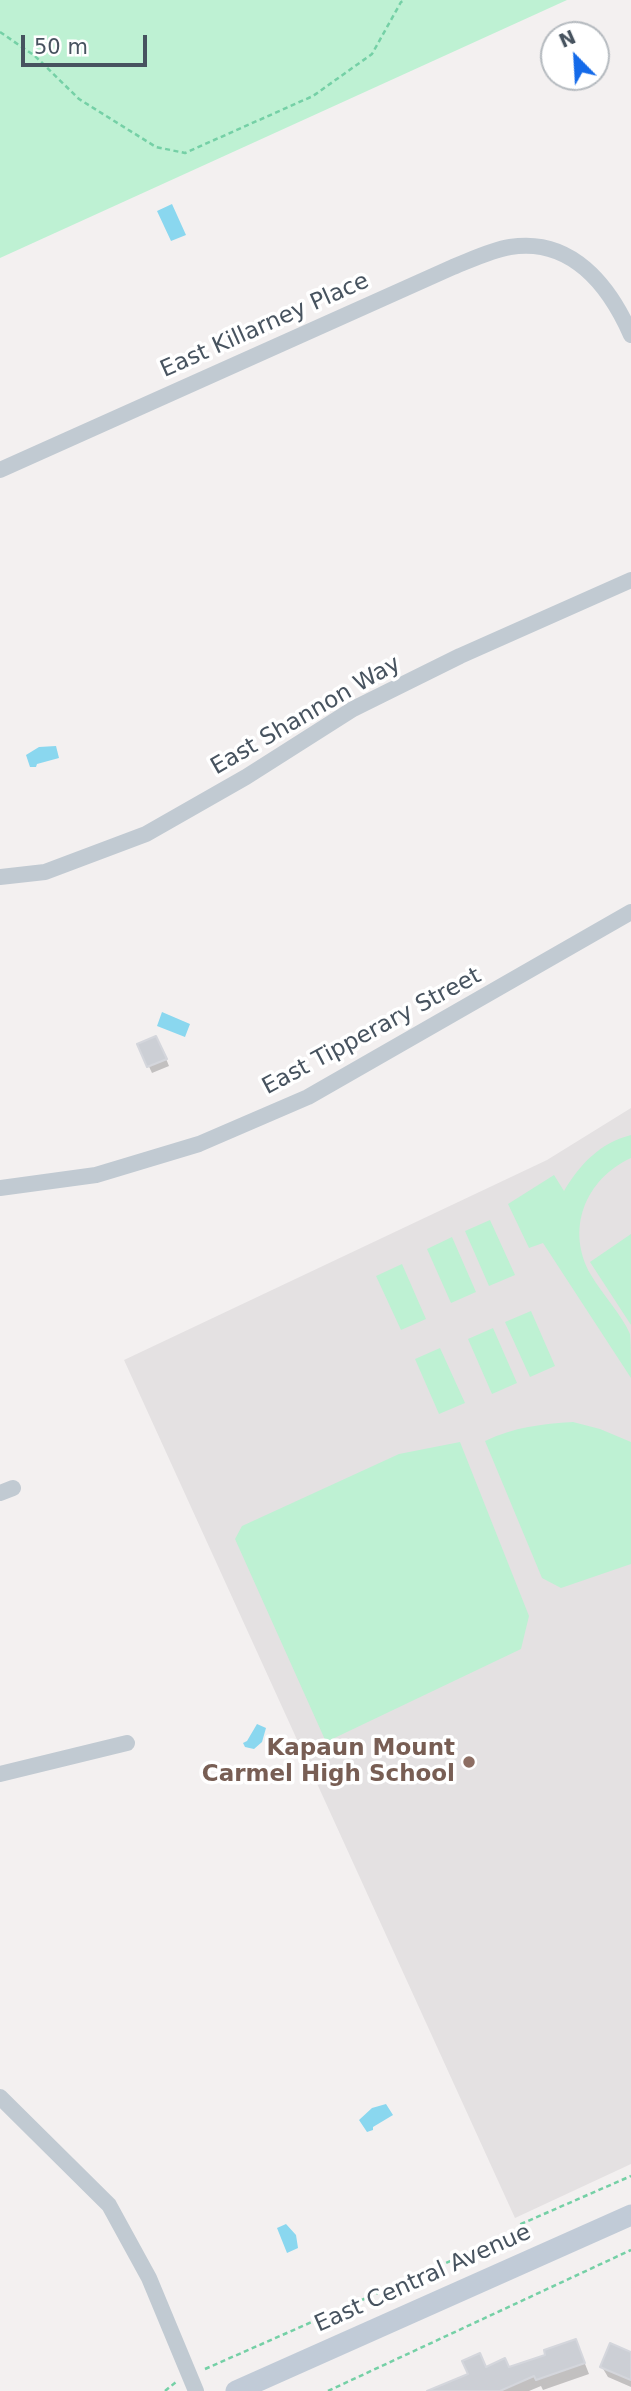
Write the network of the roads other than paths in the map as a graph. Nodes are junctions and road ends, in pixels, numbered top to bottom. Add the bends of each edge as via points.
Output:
1 (631, 335) edge
2 (0, 470) edge
3 (631, 580) edge
4 (0, 877) edge
5 (631, 912) edge
6 (0, 1188) edge
7 (127, 1743) dead end
8 (0, 1774) edge
9 (0, 2096) edge
10 (631, 2215) edge
11 (193, 2383) edge
12 (236, 2391) edge

1 - 2 street, East Killarney Place via 600,282 579,261 538,247 510,247 453,267
3 - 4 street, East Shannon Way via 353,709 146,834 45,872
5 - 6 street, East Tipperary Street via 308,1097 199,1144 109,1171
7 - 8 street
9 - 11 street via 109,2205 149,2278
10 - 12 main road, East Central Avenue

